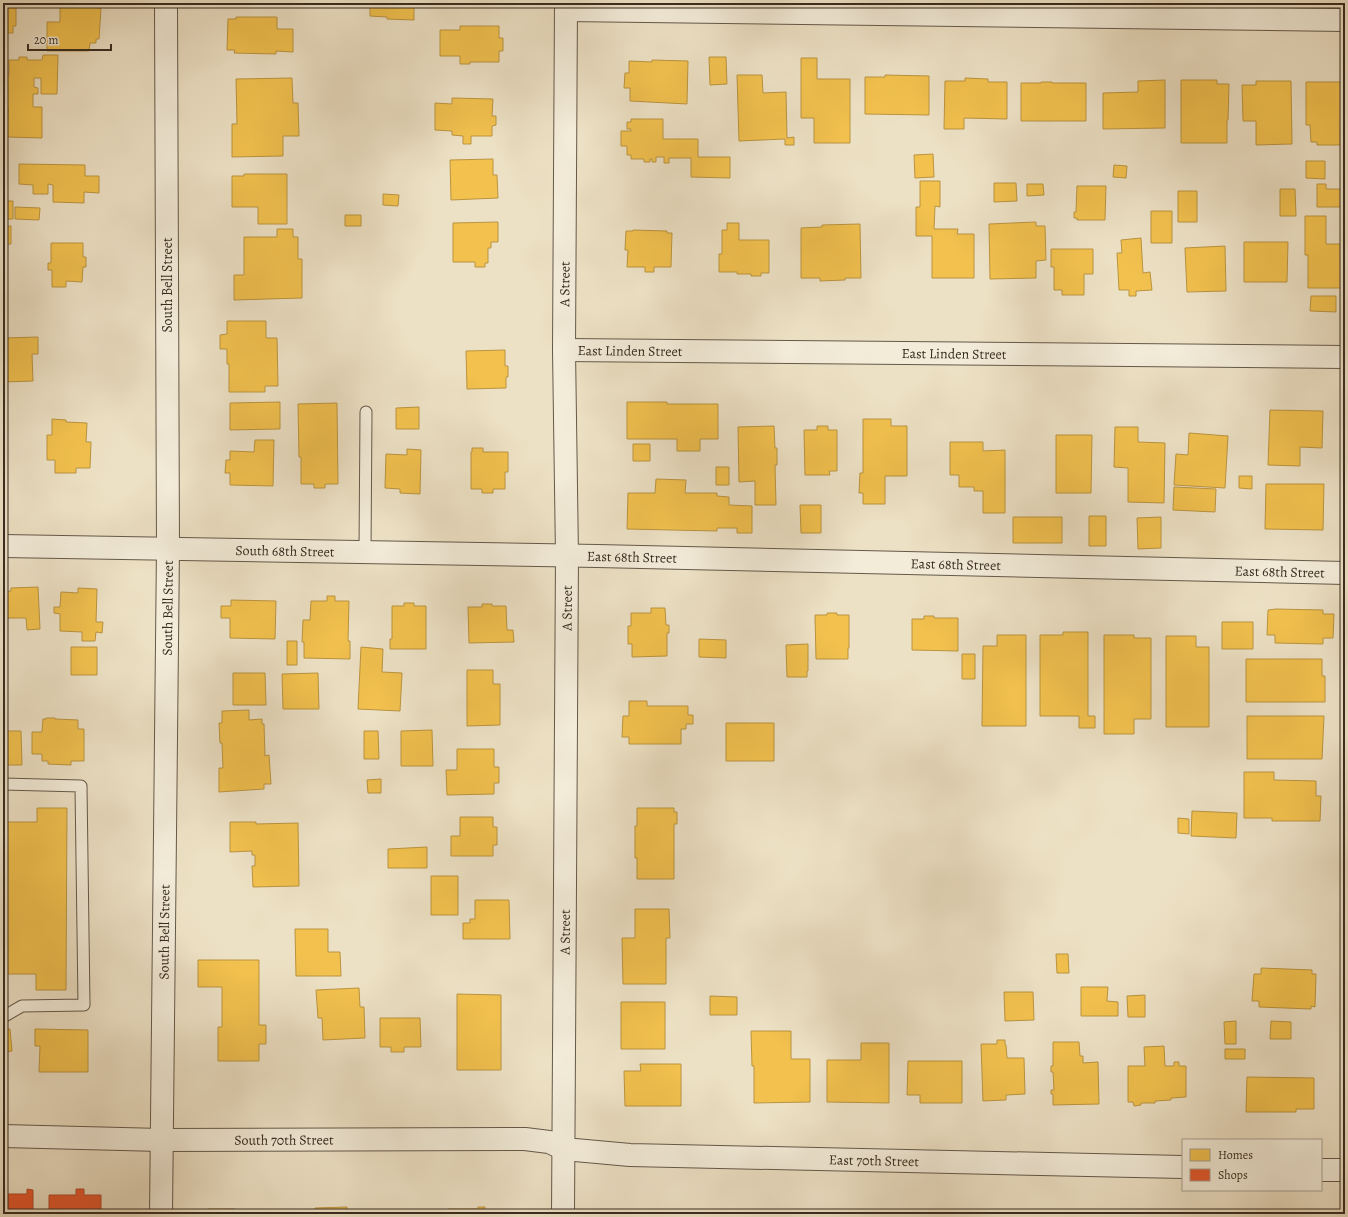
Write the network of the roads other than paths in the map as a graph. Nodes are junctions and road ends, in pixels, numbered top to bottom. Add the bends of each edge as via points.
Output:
1 (166, 3) edge
2 (566, 6) edge
3 (1345, 20) edge
4 (564, 350) junction
5 (1345, 357) edge
6 (366, 412) dead end
7 (3, 546) edge
8 (168, 548) junction
9 (366, 552) junction
10 (567, 556) junction
11 (1345, 574) edge
12 (3, 784) edge
13 (3, 1017) edge
14 (3, 1136) edge
15 (161, 1140) junction
16 (564, 1149) junction
17 (1182, 1167) edge
18 (1322, 1170) edge
19 (1345, 1170) edge
20 (161, 1214) edge
21 (563, 1214) edge

1 - 8 street, South Bell Street
2 - 3 street
2 - 4 street, A Street
4 - 5 street, East Linden Street
4 - 10 street, A Street
6 - 9 lane
7 - 8 street, South 68th Street
8 - 9 street, South 68th Street
8 - 15 street, South Bell Street
9 - 10 street, South 68th Street
10 - 11 street, East 68th Street
10 - 16 street, A Street
12 - 13 lane via 81,786 84,1005 22,1006
14 - 15 street, South 70th Street
15 - 16 street, South 70th Street via 524,1139 549,1142
15 - 20 street, South Bell Street
16 - 17 street, East 70th Street via 630,1155
16 - 21 street, A Street
18 - 19 street

